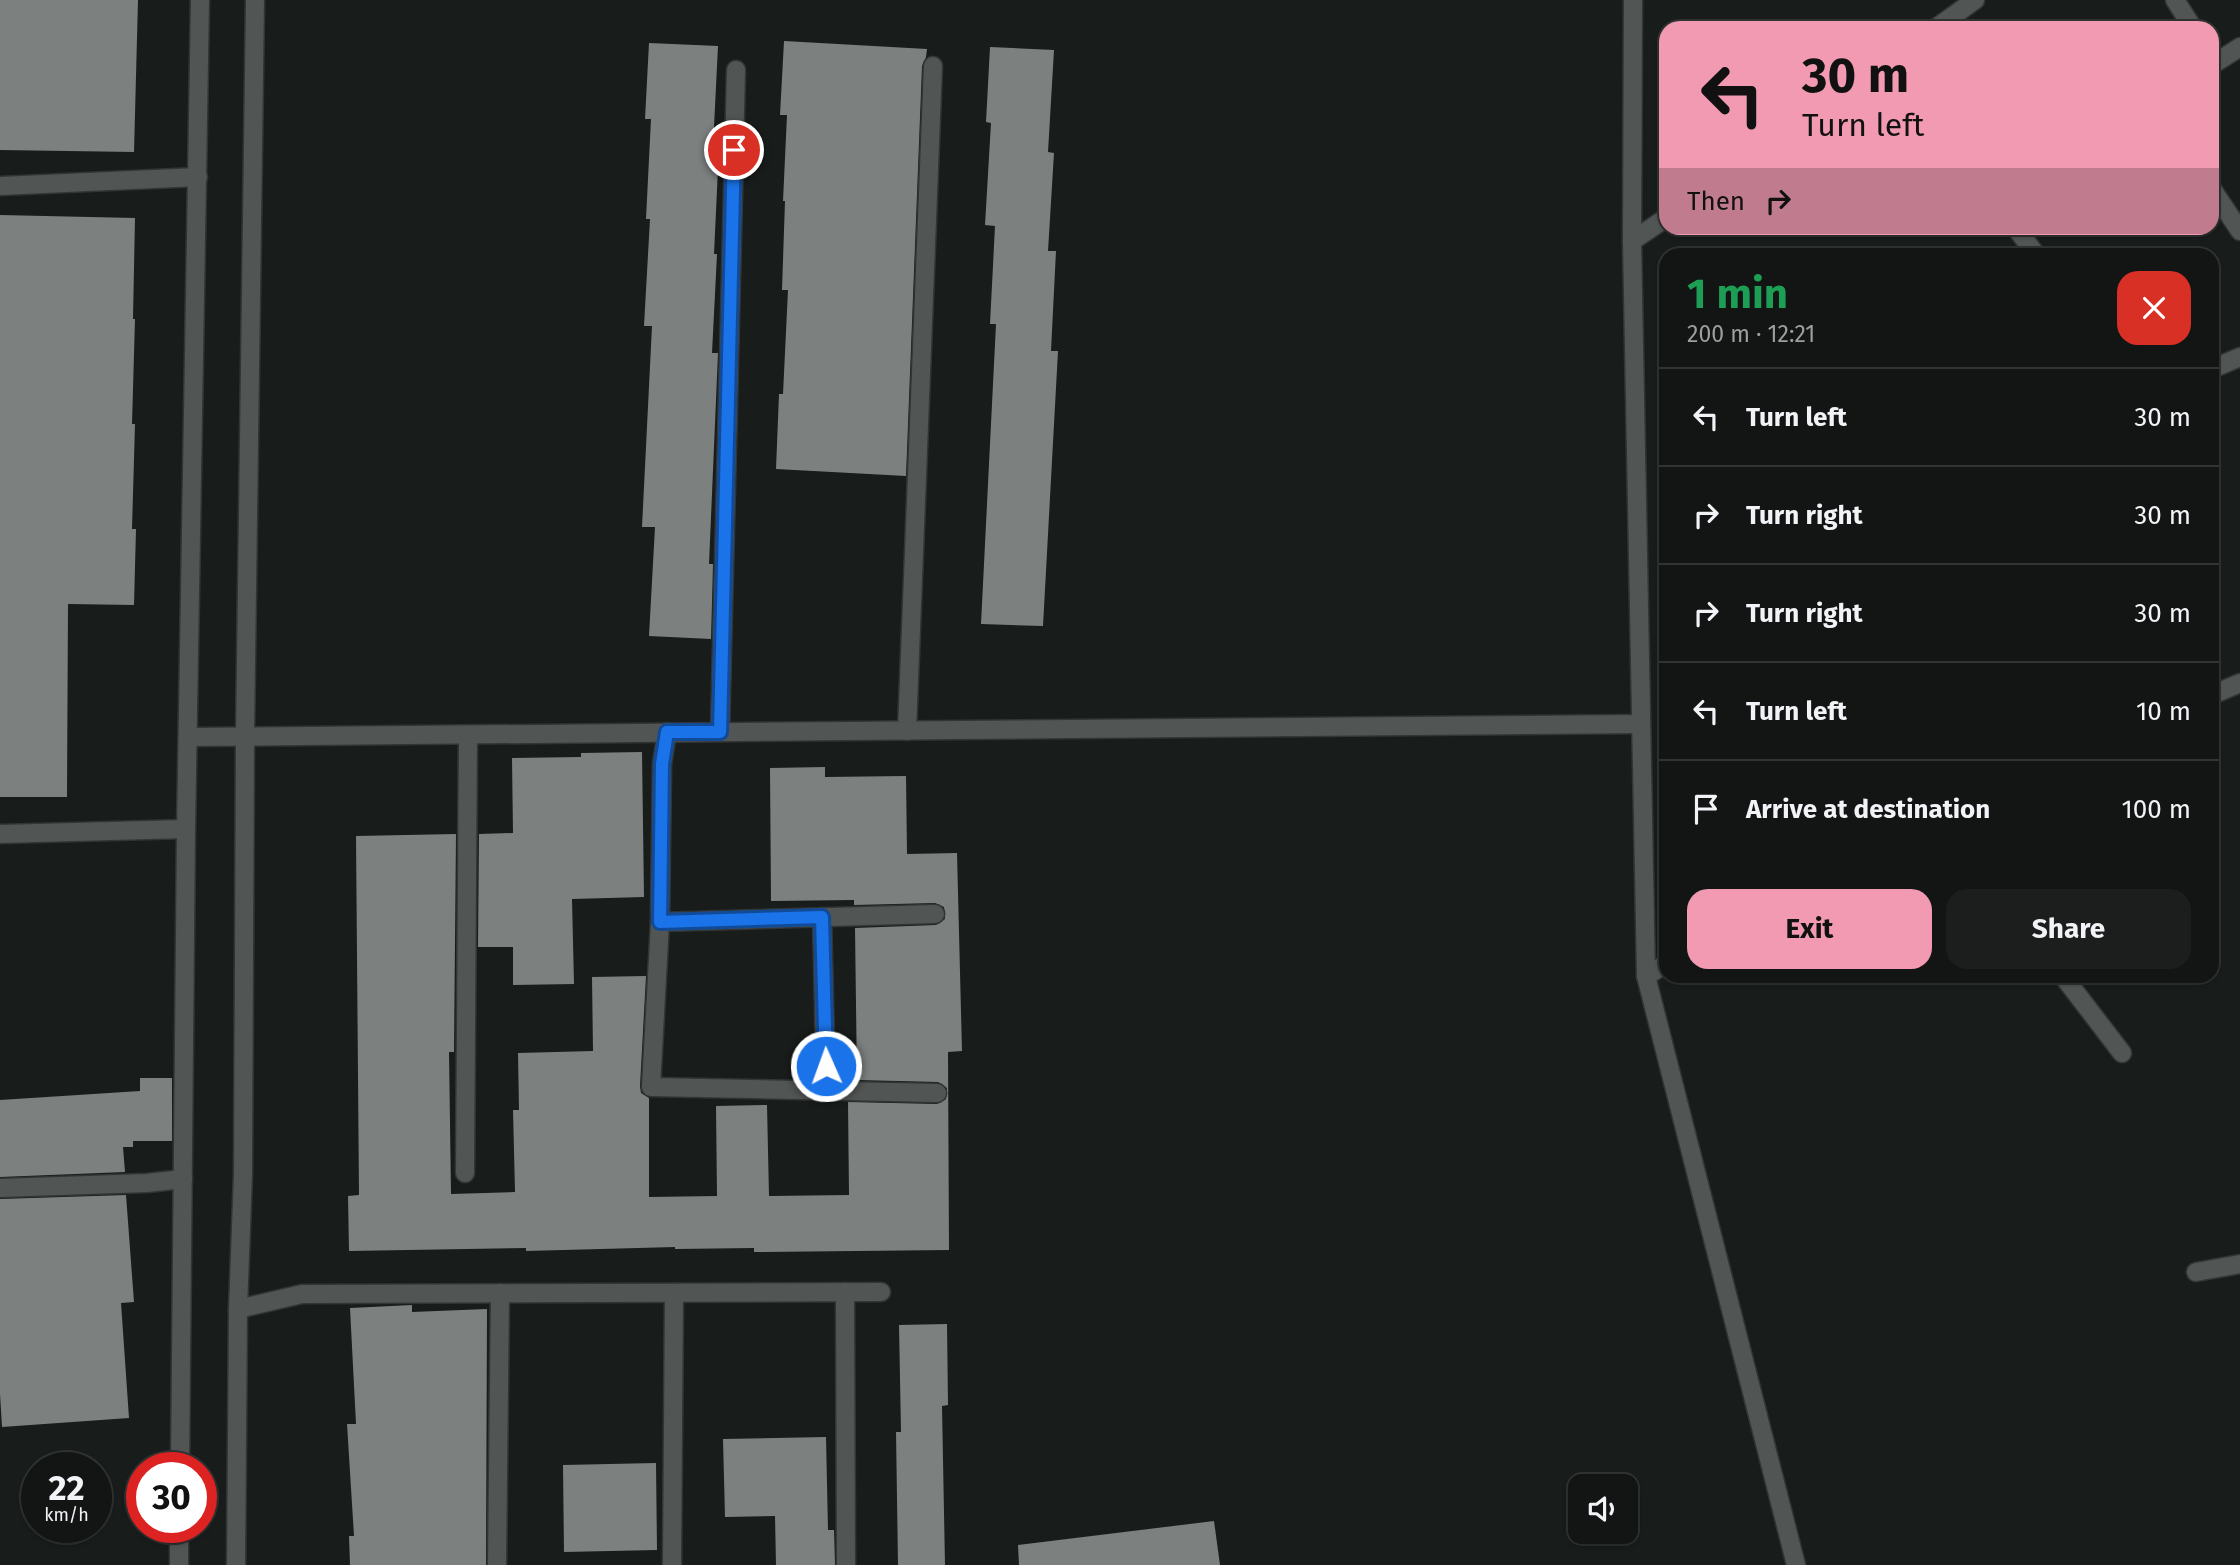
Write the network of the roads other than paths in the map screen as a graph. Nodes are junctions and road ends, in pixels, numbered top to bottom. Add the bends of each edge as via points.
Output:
1 (200, 0) edge
2 (255, 0) edge
3 (1633, 0) edge
4 (1976, 0) edge
5 (2175, 0) edge
6 (1946, 21) edge
7 (2188, 21) edge
8 (2240, 47) edge
9 (2219, 59) edge
10 (933, 66) dead end
11 (736, 70) dead end
12 (198, 177) junction
13 (0, 186) edge
14 (2219, 200) edge
15 (1659, 223) edge
16 (2240, 231) edge
17 (1632, 241) junction
18 (2240, 357) edge
19 (2219, 366) edge
20 (2240, 684) edge
21 (2219, 692) edge
22 (1641, 724) junction
23 (907, 730) junction
24 (667, 732) junction
25 (720, 732) junction
26 (468, 735) junction
27 (245, 736) junction
28 (188, 737) junction
29 (186, 829) junction
30 (0, 834) edge
31 (935, 914) dead end
32 (822, 917) junction
33 (660, 922) junction
34 (1659, 968) edge
35 (1646, 976) junction
36 (2068, 983) edge
37 (2122, 1053) dead end
38 (827, 1091) junction
39 (937, 1093) dead end
40 (465, 1173) dead end
41 (183, 1179) junction
42 (0, 1188) edge
43 (2240, 1264) edge
44 (2196, 1272) dead end
45 (845, 1292) junction
46 (881, 1292) dead end
47 (500, 1293) junction
48 (674, 1293) junction
49 (238, 1309) junction
50 (180, 1452) edge
51 (179, 1543) edge
52 (179, 1565) edge
53 (236, 1565) edge
54 (497, 1565) edge
55 (672, 1565) edge
56 (846, 1565) edge
57 (1796, 1565) edge

1 - 12 street
2 - 27 street
3 - 17 street
4 - 6 street
5 - 7 street
8 - 9 street
10 - 23 street
11 - 25 street
12 - 13 street
12 - 28 street
14 - 16 street
15 - 17 street
17 - 22 street
18 - 19 street
20 - 21 street
22 - 23 street
22 - 35 street
23 - 25 street
24 - 25 street
24 - 26 street
24 - 33 street via 662,764
26 - 27 street
26 - 40 street
27 - 28 street
27 - 49 street
28 - 29 street
29 - 30 street
29 - 41 street
31 - 32 street
32 - 33 street
32 - 38 street
33 - 38 street via 651,1087
34 - 35 street
35 - 57 street
36 - 37 street
38 - 39 street
41 - 42 street
41 - 50 street
43 - 44 street
45 - 46 street
45 - 48 street
45 - 56 street
47 - 48 street
47 - 49 street via 302,1294
47 - 54 street
48 - 55 street
49 - 53 street
51 - 52 street

